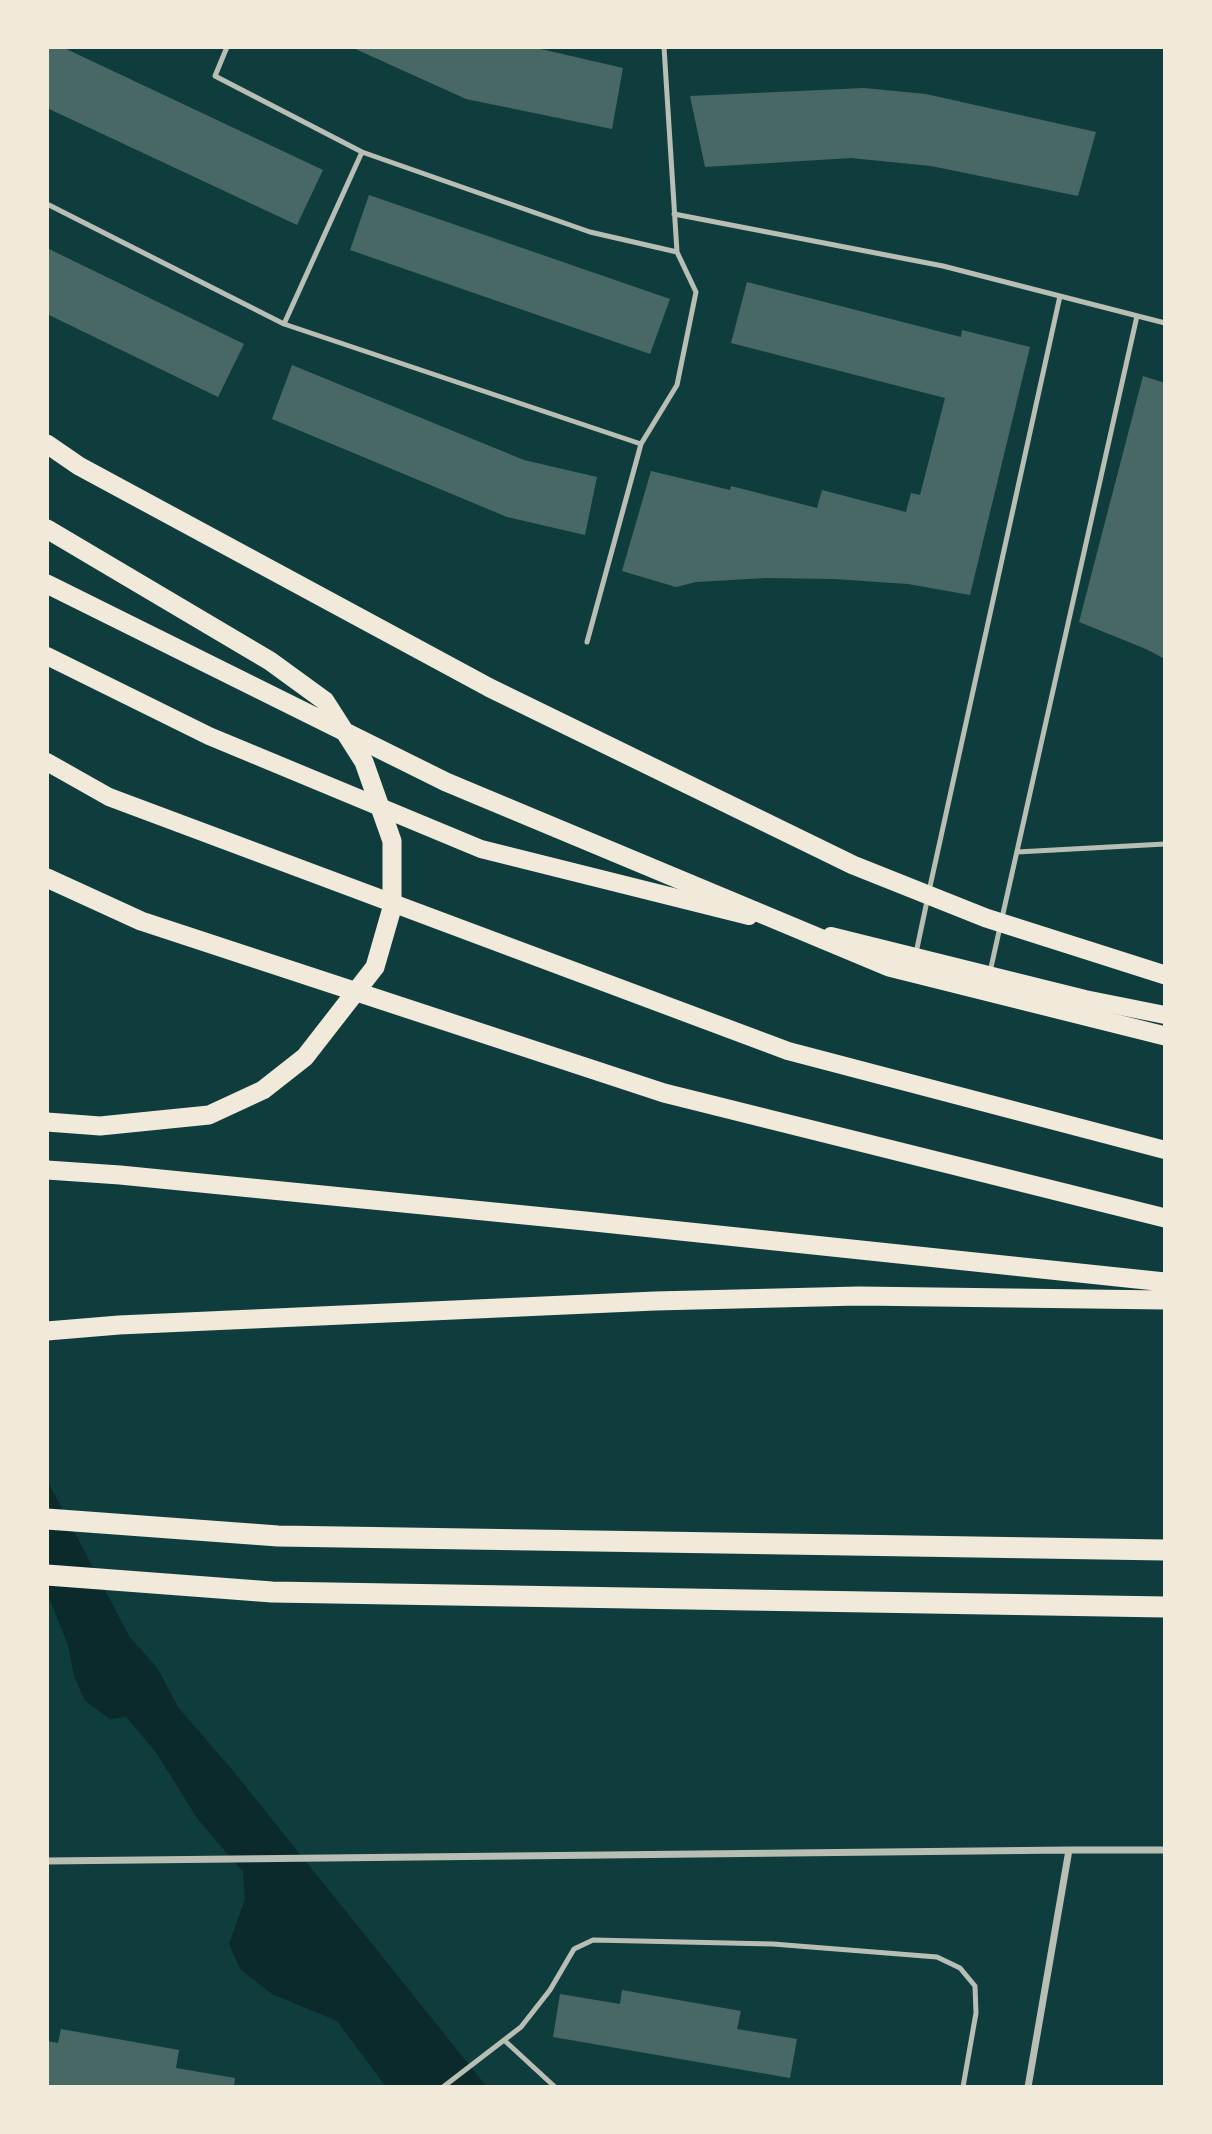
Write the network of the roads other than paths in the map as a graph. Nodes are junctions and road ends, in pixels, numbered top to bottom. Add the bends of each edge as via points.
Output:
1 (227, 47) edge
2 (664, 47) edge
3 (362, 152) junction
4 (47, 204) edge
5 (674, 214) junction
6 (677, 252) junction
7 (1060, 296) junction
8 (1137, 316) junction
9 (1165, 323) edge
10 (284, 324) junction
11 (47, 444) edge
12 (641, 444) junction
13 (47, 529) edge
14 (47, 584) edge
15 (587, 642) dead end
16 (47, 656) edge
17 (47, 762) edge
18 (1165, 845) edge
19 (1017, 852) junction
20 (47, 878) edge
21 (915, 957) junction
22 (990, 975) junction
23 (1165, 975) edge
24 (1165, 1014) edge
25 (1165, 1036) edge
26 (47, 1122) edge
27 (1165, 1150) edge
28 (47, 1170) edge
29 (1165, 1217) edge
30 (1165, 1282) edge
31 (1165, 1300) edge
32 (47, 1331) edge
33 (47, 1519) edge
34 (1165, 1550) edge
35 (47, 1575) edge
36 (1165, 1607) edge
37 (1069, 1850) junction
38 (1165, 1850) edge
39 (47, 1861) edge
40 (505, 2040) junction
41 (443, 2087) edge
42 (555, 2087) edge
43 (963, 2087) edge
44 (1028, 2087) edge

1 - 3 lane via 215,76
2 - 5 lane
3 - 6 lane via 590,232
3 - 10 lane
4 - 10 lane
5 - 6 lane
5 - 7 lane via 943,266
6 - 12 lane via 696,292 677,385
7 - 8 lane
7 - 21 lane
8 - 9 lane
8 - 19 lane
10 - 12 lane
11 - 23 highway via 491,688 853,865 986,918
12 - 15 lane
13 - 26 highway via 270,661 325,701 364,762 392,841 392,908 375,967 305,1057 263,1090 209,1115 100,1126
14 - 25 highway via 446,782 890,967
16 - 21 main road via 209,736 481,849
17 - 27 main road via 109,797 788,1051
18 - 19 lane
19 - 22 lane
20 - 29 highway via 141,921 664,1093
21 - 22 main road
22 - 24 main road
28 - 30 highway
31 - 32 highway via 723,1299
33 - 34 highway via 278,1536
35 - 36 highway via 272,1592
37 - 38 street
37 - 39 street
37 - 44 street
40 - 41 lane
40 - 42 lane
40 - 43 lane via 522,2027 551,1990 574,1950 593,1940 773,1944 937,1957 960,1968 975,1986 976,2013

